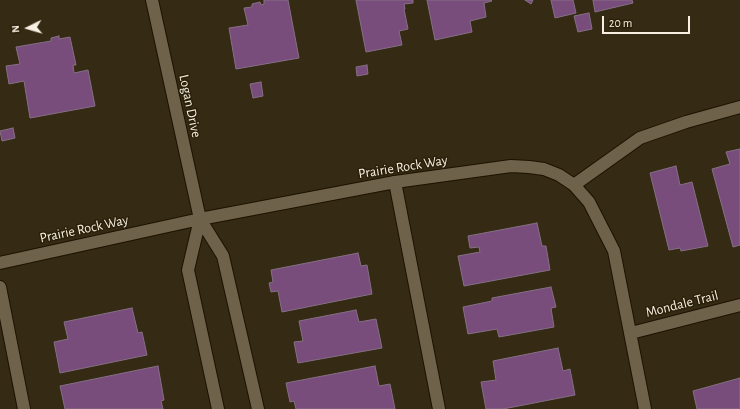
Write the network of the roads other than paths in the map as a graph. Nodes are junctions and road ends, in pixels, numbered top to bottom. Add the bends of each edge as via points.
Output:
1 (152, 0) edge
2 (740, 107) edge
3 (395, 182) junction
4 (574, 185) junction
5 (200, 219) junction
6 (0, 263) edge
7 (0, 286) edge
8 (740, 305) edge
9 (631, 333) junction
10 (24, 409) edge
11 (218, 409) edge
12 (258, 409) edge
13 (439, 409) edge
14 (645, 409) edge

1 - 5 street, Logan Drive
2 - 4 street via 640,138
3 - 4 street, Prairie Rock Way via 511,166 529,166 559,175
3 - 5 street, Prairie Rock Way
3 - 13 street
4 - 9 street, Prairie Rock Way via 589,202 614,251
5 - 6 street, Prairie Rock Way
5 - 11 street, Logan Drive via 188,270
5 - 12 street, Logan Drive via 223,256
7 - 10 street
8 - 9 street, Mondale Trail
9 - 14 street, Prairie Rock Way

